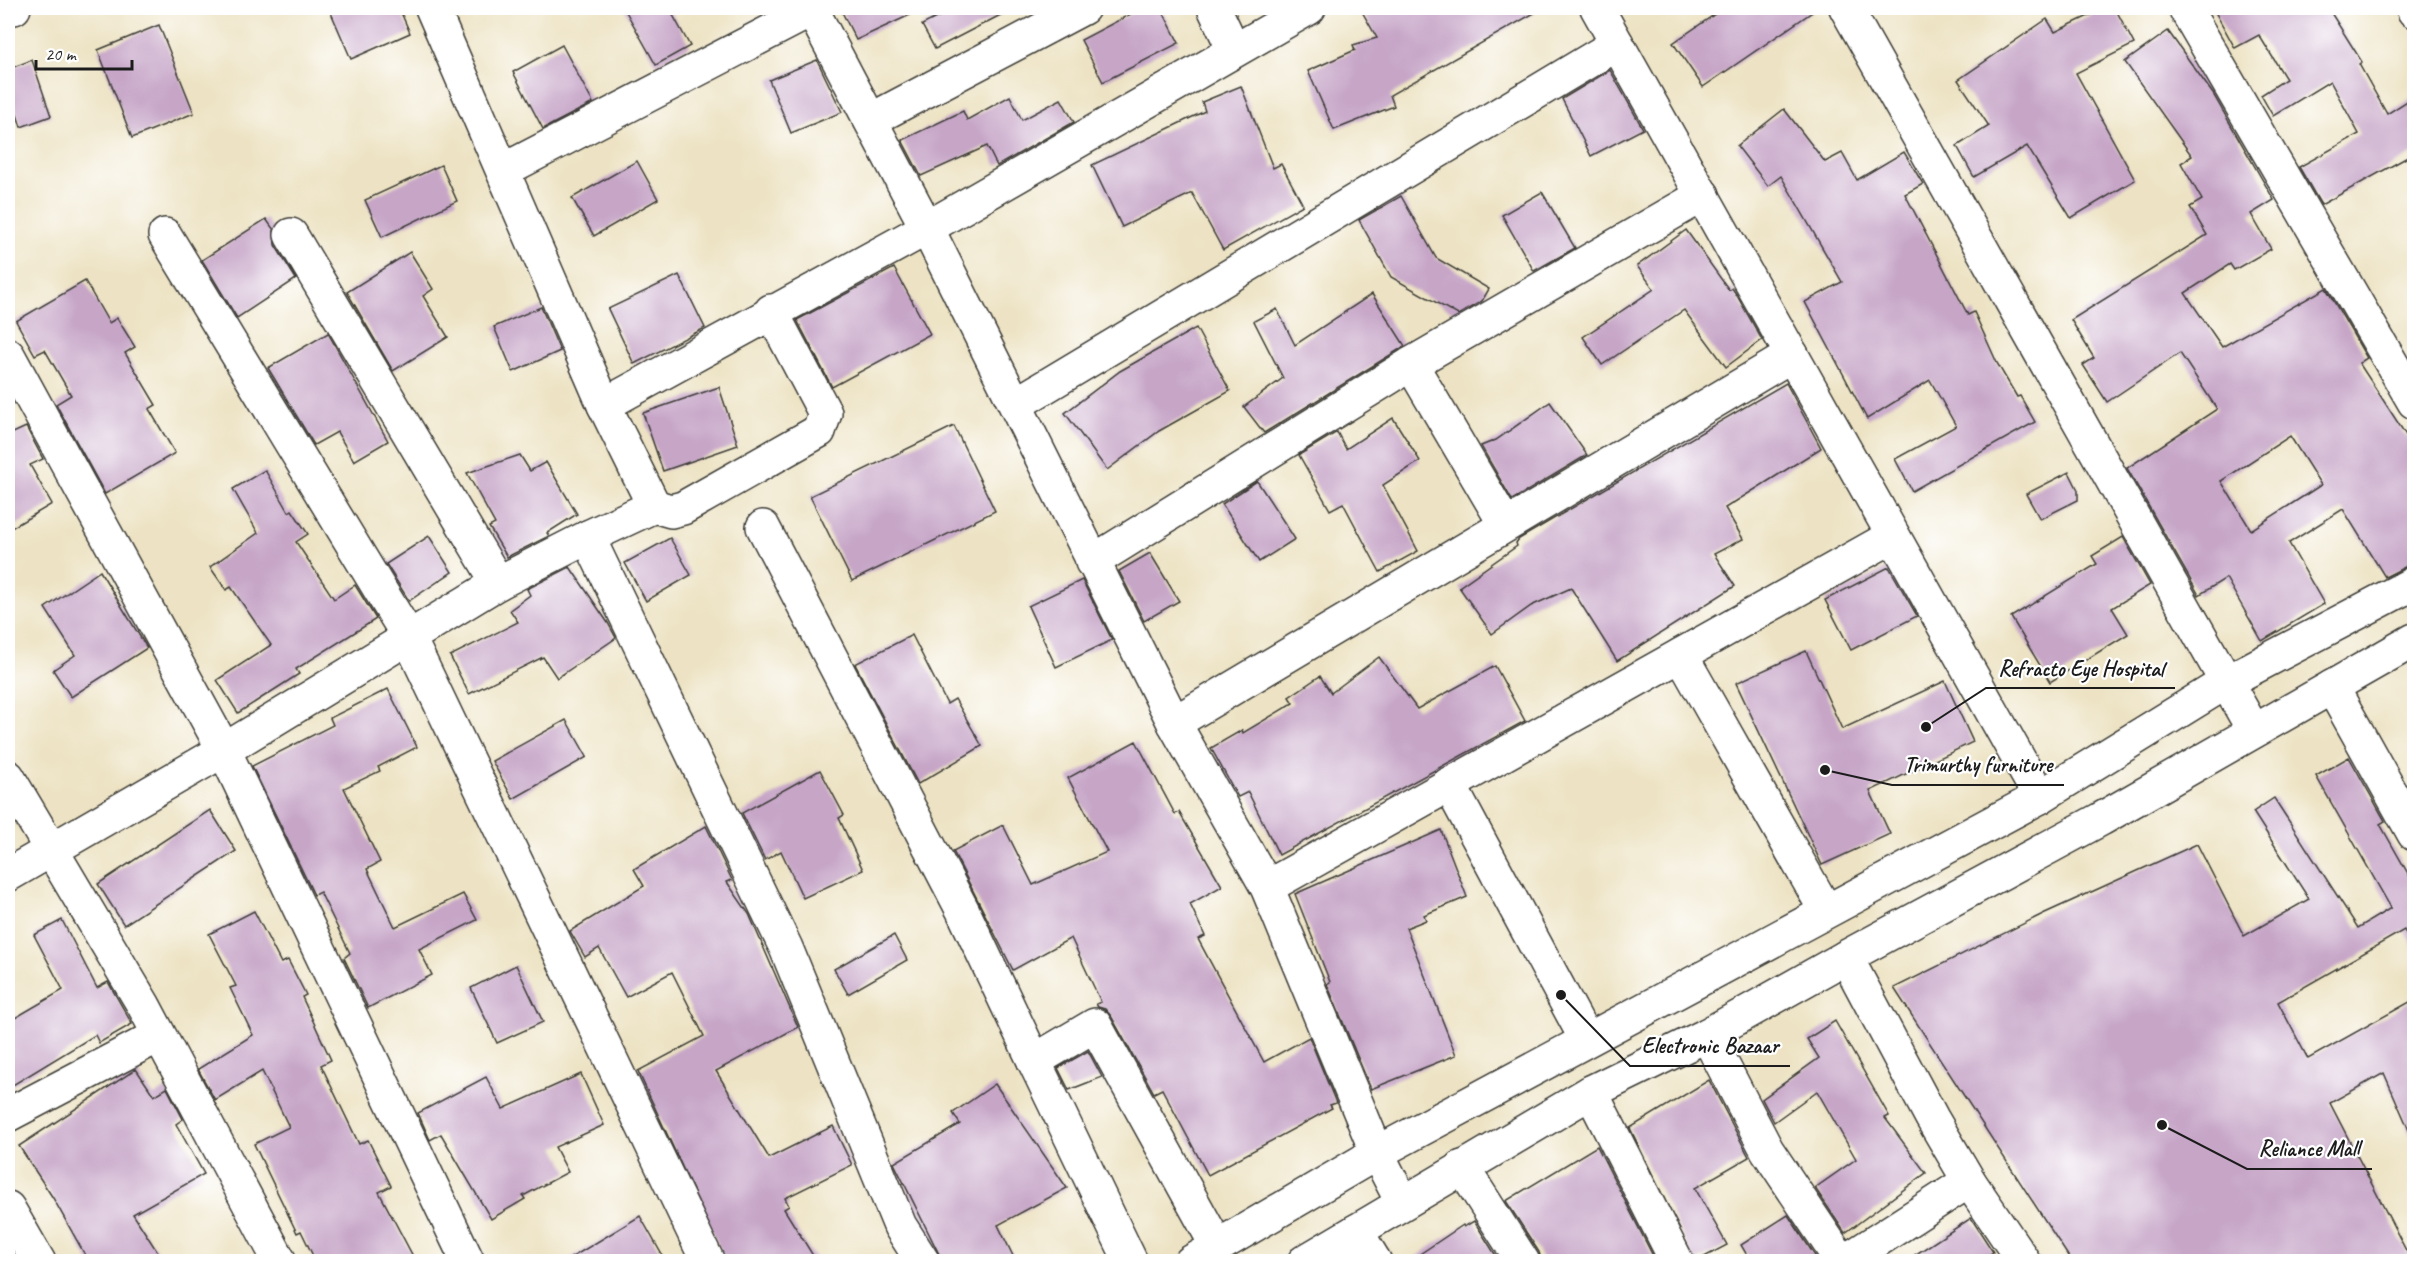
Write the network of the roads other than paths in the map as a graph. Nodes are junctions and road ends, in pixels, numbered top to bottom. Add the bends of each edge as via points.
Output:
1 (14, 8) edge
2 (432, 8) edge
3 (1083, 8) edge
4 (1214, 8) edge
5 (1309, 8) edge
6 (1597, 8) edge
7 (1846, 8) edge
8 (2185, 8) edge
9 (8, 9) edge
10 (811, 9) edge
11 (1617, 44) junction
12 (1234, 50) junction
13 (871, 120) junction
14 (504, 170) junction
15 (1703, 195) junction
16 (927, 228) junction
17 (165, 235) dead end
18 (291, 236) dead end
19 (771, 311) junction
20 (8, 355) edge
21 (1792, 355) junction
22 (1411, 364) junction
23 (2415, 402) edge
24 (1016, 404) junction
25 (604, 405) junction
26 (654, 506) junction
27 (1505, 524) junction
28 (764, 527) dead end
29 (1893, 536) junction
30 (588, 537) junction
31 (1092, 562) junction
32 (498, 583) junction
33 (2415, 583) edge
34 (408, 636) junction
35 (2415, 640) edge
36 (1681, 655) junction
37 (2228, 681) junction
38 (2332, 687) junction
39 (1174, 723) junction
40 (2254, 731) junction
41 (224, 750) junction
42 (8, 777) edge
43 (1449, 784) junction
44 (2040, 797) junction
45 (2415, 834) edge
46 (51, 850) junction
47 (8, 875) edge
48 (1267, 887) junction
49 (1826, 911) junction
50 (1846, 957) junction
51 (1707, 1035) junction
52 (158, 1036) junction
53 (1586, 1039) junction
54 (1034, 1061) junction
55 (1591, 1092) junction
56 (8, 1115) edge
57 (1377, 1153) junction
58 (1462, 1167) junction
59 (1969, 1181) junction
60 (1402, 1202) junction
61 (8, 1208) edge
62 (1356, 1231) junction
63 (1204, 1254) edge
64 (39, 1262) edge
65 (280, 1262) edge
66 (468, 1262) edge
67 (708, 1262) edge
68 (923, 1262) edge
69 (1131, 1262) edge
70 (1304, 1262) edge
71 (1375, 1262) edge
72 (1523, 1262) edge
73 (1677, 1262) edge
74 (1843, 1262) edge
75 (2024, 1262) edge

1 - 9 street
2 - 14 street
3 - 13 street
4 - 12 street
5 - 12 street
6 - 11 street
7 - 37 street
8 - 23 street
10 - 13 street
10 - 14 street
11 - 15 street
11 - 24 street
12 - 16 street
13 - 16 street
14 - 25 street
15 - 21 street
15 - 22 street
16 - 19 street
16 - 24 street
17 - 34 street
18 - 32 street
19 - 25 street
19 - 26 street via 825,413 819,431 683,508 671,511
20 - 41 street
21 - 27 street
21 - 29 street
22 - 27 street
22 - 31 street
24 - 31 street
25 - 26 street
26 - 30 street
27 - 39 street
28 - 54 street via 963,911
29 - 36 street
29 - 44 street
30 - 32 street
30 - 68 street via 786,948 900,1226
31 - 39 street
32 - 34 street
33 - 37 street
34 - 41 street
34 - 67 street
35 - 38 street
36 - 43 street
36 - 49 street
37 - 40 street
37 - 44 street
38 - 40 street
38 - 45 street
39 - 48 street
40 - 50 street
41 - 46 street
41 - 66 street
42 - 46 street
43 - 48 street
43 - 53 street
44 - 49 street
46 - 47 street
46 - 52 street
48 - 57 street
49 - 53 street
50 - 51 street
50 - 59 street
51 - 55 street
51 - 74 street via 1767,1150
52 - 56 street
52 - 65 street
53 - 57 street
54 - 63 street via 1095,1025
54 - 69 street
55 - 58 street
55 - 73 street
57 - 60 street
57 - 63 street
58 - 60 street
58 - 72 street
59 - 74 street
59 - 75 street
60 - 62 street
61 - 64 street
62 - 70 street
62 - 71 street

